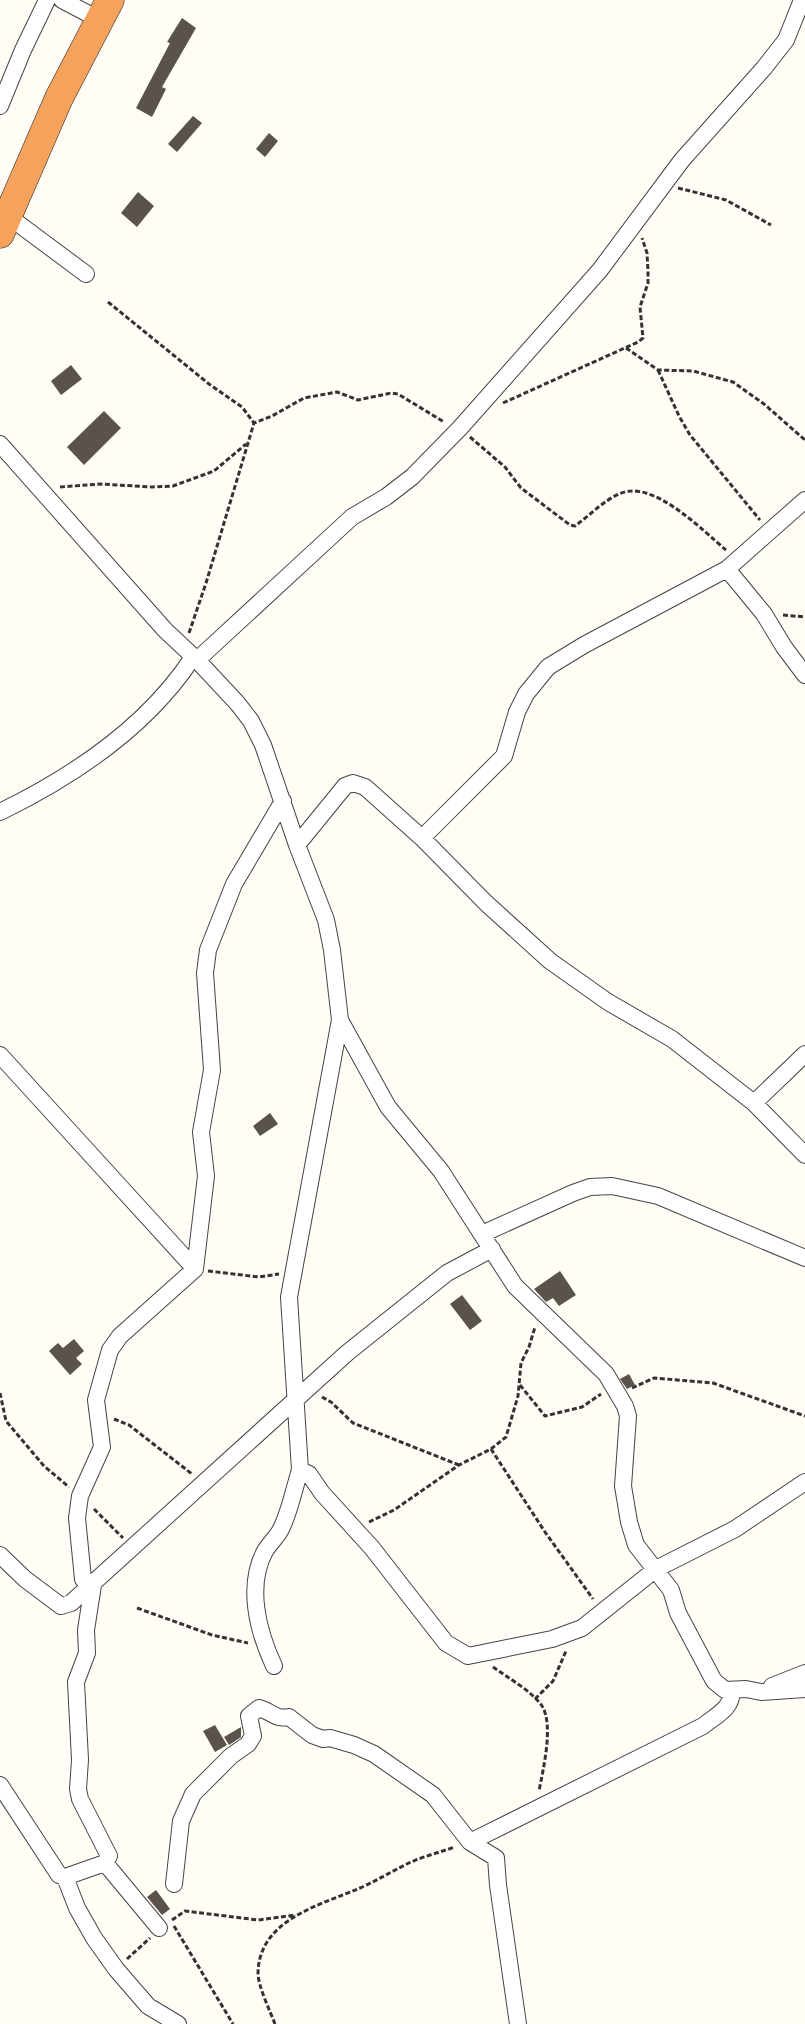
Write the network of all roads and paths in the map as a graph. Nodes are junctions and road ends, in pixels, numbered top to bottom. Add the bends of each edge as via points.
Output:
1 (47, 0) edge
2 (62, 0) edge
3 (802, 0) edge
4 (105, 10) edge
5 (0, 106) edge
6 (666, 183) junction
7 (636, 224) junction
8 (4, 225) edge
9 (771, 225) dead end
10 (86, 274) dead end
11 (108, 302) dead end
12 (625, 348) junction
13 (658, 370) junction
14 (480, 405) junction
15 (254, 423) junction
16 (455, 424) junction
17 (805, 440) edge
18 (0, 444) edge
19 (246, 444) junction
20 (42, 489) junction
21 (805, 500) edge
22 (770, 532) junction
23 (732, 564) junction
24 (191, 655) junction
25 (805, 675) edge
26 (283, 801) junction
27 (0, 812) edge
28 (422, 838) junction
29 (297, 845) junction
30 (340, 1020) junction
31 (805, 1054) edge
32 (0, 1055) edge
33 (754, 1103) junction
34 (805, 1155) edge
35 (482, 1234) junction
36 (492, 1249) junction
37 (805, 1258) edge
38 (195, 1269) junction
39 (292, 1272) junction
40 (538, 1308) junction
41 (520, 1385) junction
42 (309, 1388) junction
43 (615, 1390) junction
44 (0, 1393) edge
45 (296, 1401) junction
46 (97, 1413) junction
47 (805, 1416) edge
48 (491, 1449) junction
49 (459, 1465) junction
50 (300, 1470) junction
51 (203, 1482) junction
52 (805, 1482) edge
53 (80, 1496) junction
54 (356, 1530) junction
55 (131, 1548) junction
56 (0, 1554) edge
57 (656, 1569) junction
58 (93, 1585) junction
59 (137, 1608) dead end
60 (603, 1612) junction
61 (582, 1628) junction
62 (265, 1647) junction
63 (468, 1656) junction
64 (274, 1666) dead end
65 (805, 1673) edge
66 (805, 1689) edge
67 (730, 1690) junction
68 (761, 1692) junction
69 (535, 1699) junction
70 (0, 1785) edge
71 (537, 1808) junction
72 (470, 1842) junction
73 (106, 1863) junction
74 (65, 1877) junction
75 (174, 1884) dead end
76 (296, 1915) junction
77 (164, 1924) junction
78 (116, 1969) junction
79 (178, 2024) edge
80 (233, 2024) edge
81 (274, 2024) edge
82 (518, 2024) edge

1 - 5 street
2 - 4 street
3 - 6 street via 786,40 746,90 682,160
4 - 8 highway via 59,98
6 - 7 street
6 - 9 path via 691,193 726,200
7 - 12 path via 647,253 648,283 640,308 643,338
7 - 14 street via 600,270
8 - 10 street
11 - 15 path via 242,407
12 - 13 path
12 - 14 path via 507,402
13 - 17 path via 693,371 733,382
13 - 22 path via 690,435
14 - 16 street
15 - 16 path via 304,398 337,392 358,400 398,394 438,419
15 - 19 path
16 - 23 path via 505,467 521,488 570,525 575,526 620,493 634,490 655,495 675,509
16 - 24 street via 412,477 352,517
18 - 20 street
19 - 20 path via 214,471 173,486 152,488 100,484
19 - 24 path via 206,583
20 - 24 street via 165,630
21 - 22 street
22 - 23 street
23 - 25 street
23 - 28 street via 548,667 526,694 517,712 504,756
24 - 26 street via 251,721
24 - 27 street via 175,681 125,732 92,758
26 - 29 street
26 - 38 street via 234,884 208,950 205,973 212,1070 201,1132 206,1176
28 - 29 street via 365,787 353,783 346,786
28 - 33 street via 486,903 550,960 608,1002 672,1039
29 - 30 street via 326,920
30 - 35 street via 388,1107 441,1171
30 - 39 street
31 - 33 street
32 - 38 street
33 - 34 street
35 - 36 street
35 - 37 street via 573,1193 590,1187 612,1186 658,1196
36 - 40 street via 515,1286
36 - 42 street via 447,1273 347,1353
38 - 39 path via 259,1277
38 - 46 street via 120,1336 110,1350 96,1400
39 - 45 street via 288,1297
40 - 41 path via 532,1336 521,1363
40 - 43 street via 594,1360
41 - 43 path via 546,1416 551,1417 582,1407
41 - 48 path via 506,1437
42 - 45 street
42 - 49 path via 331,1402 353,1423
43 - 47 path via 654,1378 705,1382
43 - 57 street via 628,1416 623,1486 629,1522 640,1551
44 - 53 path via 6,1421 44,1466
45 - 50 street
45 - 51 street
46 - 51 path via 129,1425
46 - 53 street via 102,1447
48 - 49 path
48 - 60 path
49 - 54 path via 394,1510
50 - 54 street via 310,1474 322,1493
50 - 62 street via 281,1530 265,1552 255,1581
51 - 55 street
52 - 57 street via 735,1529
53 - 55 path
53 - 58 street via 77,1518 79,1554 83,1579
54 - 63 street via 446,1643
55 - 58 street
56 - 58 street via 61,1606 71,1603
57 - 60 street
57 - 67 street via 671,1590 678,1613 714,1681 721,1689
58 - 73 street via 86,1630 87,1653 76,1682 80,1760 78,1789 109,1856
59 - 62 path via 212,1635
60 - 61 street
61 - 63 street via 552,1639
61 - 69 path via 565,1652 554,1681
62 - 64 street
63 - 69 path via 489,1664
65 - 68 street
66 - 68 street
67 - 68 street
67 - 71 street via 732,1700 727,1707 703,1726
69 - 71 path via 543,1707 547,1720
70 - 74 street via 51,1865
71 - 72 street
72 - 75 street via 433,1795 374,1754 354,1744 312,1735 289,1717 282,1719 259,1708 249,1716 253,1736 248,1744 231,1756 193,1794 181,1821
72 - 76 path via 412,1861 362,1888
72 - 82 street via 496,1858
73 - 74 street
73 - 77 street
74 - 78 street via 77,1908
76 - 77 path via 258,1920 185,1911
76 - 81 path via 268,1940 258,1974
77 - 78 path
77 - 80 path
78 - 79 street via 148,2006

